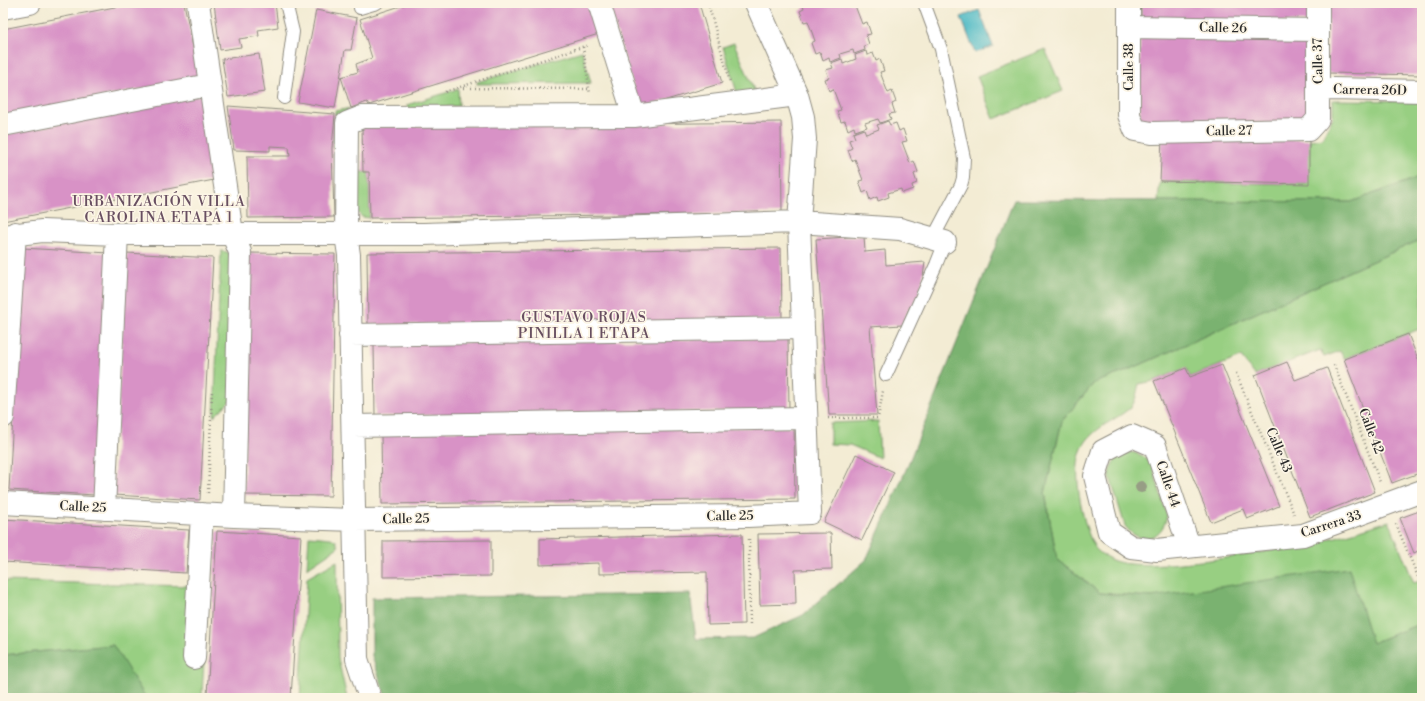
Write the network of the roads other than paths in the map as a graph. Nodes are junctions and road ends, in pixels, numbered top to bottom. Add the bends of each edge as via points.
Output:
1 (30, 3) edge
2 (198, 3) edge
3 (286, 3) edge
4 (377, 3) edge
5 (599, 3) edge
6 (756, 3) edge
7 (924, 3) edge
8 (1129, 3) edge
9 (1318, 3) edge
10 (3, 8) edge
11 (360, 8) dead end
12 (1129, 27) junction
13 (1318, 30) junction
14 (209, 85) junction
15 (1319, 90) junction
16 (1422, 91) edge
17 (797, 95) junction
18 (284, 98) dead end
19 (634, 116) junction
20 (1318, 119) joint
21 (3, 125) edge
22 (1135, 130) joint
23 (799, 222) junction
24 (232, 233) junction
25 (9, 234) edge
26 (117, 234) junction
27 (346, 235) junction
28 (939, 240) junction
29 (803, 328) junction
30 (350, 335) junction
31 (886, 375) road end
32 (4, 395) edge
33 (3, 417) edge
34 (806, 418) junction
35 (352, 426) junction
36 (1103, 451) joint
37 (1422, 491) edge
38 (3, 503) edge
39 (104, 509) junction
40 (202, 514) junction
41 (234, 516) junction
42 (355, 520) junction
43 (1189, 546) junction
44 (194, 658) dead end
45 (370, 698) edge

1 - 10 street
2 - 14 street
3 - 18 lane via 292,32
4 - 11 lane
5 - 19 street
6 - 17 street
7 - 28 lane via 941,49 964,158 963,178
8 - 12 street, Calle 38
9 - 13 street, Calle 37
12 - 13 street, Calle 26
12 - 22 street, Calle 38 via 1129,115
13 - 15 street, Calle 37
14 - 21 street
14 - 24 street
15 - 16 street, Carrera 26D
15 - 20 street, Calle 37
17 - 19 street
17 - 23 street via 805,139
19 - 27 street via 362,117 354,120 347,123
20 - 22 street, Calle 27 via 1308,130 1152,133
23 - 27 street
23 - 28 street via 900,229
23 - 29 street
24 - 26 street
24 - 27 street
24 - 41 street via 240,252
25 - 26 street via 42,231
25 - 32 street
26 - 39 street
27 - 30 street via 350,255
28 - 31 lane via 936,265
29 - 30 street
29 - 34 street
30 - 35 street
32 - 33 street
34 - 35 street
34 - 42 street, Calle 25 via 810,513 748,516
35 - 42 street
36 - 43 street, Calle 44 via 1132,436 1155,446
36 - 43 street, Carrera 33 via 1095,476 1109,532 1131,547 1157,550
37 - 43 street, Carrera 33 via 1303,535
38 - 39 street, Calle 25
39 - 40 street, Calle 25
40 - 41 street, Calle 25
40 - 44 street
41 - 42 street, Calle 25
42 - 45 street via 357,659

